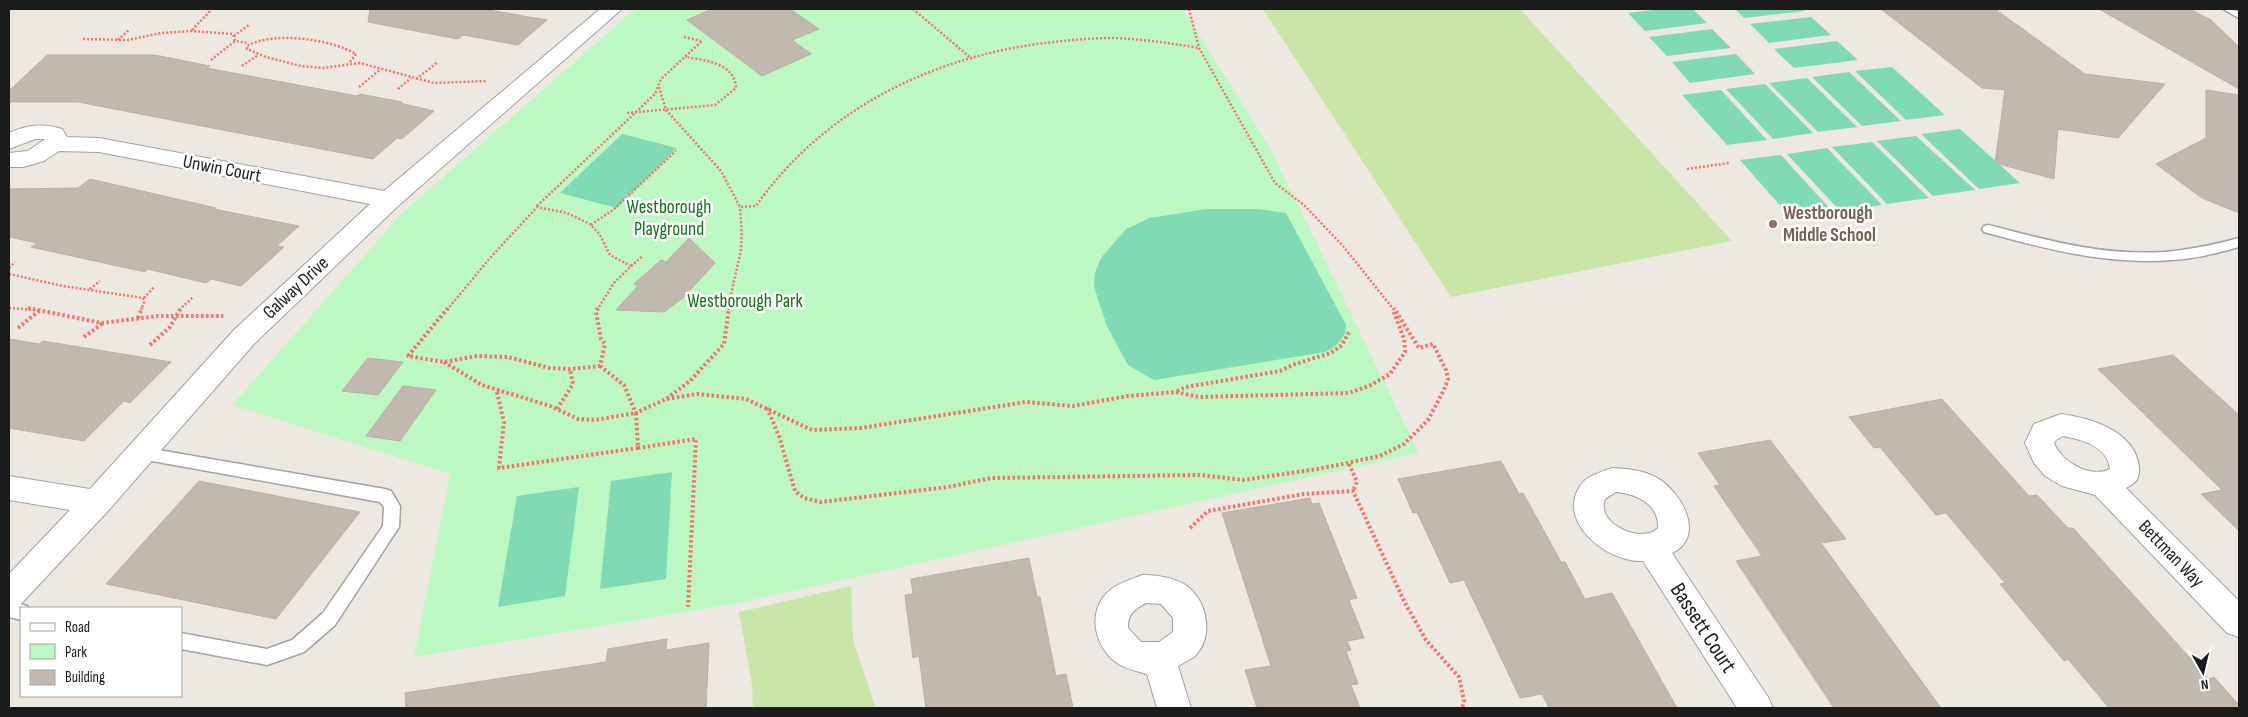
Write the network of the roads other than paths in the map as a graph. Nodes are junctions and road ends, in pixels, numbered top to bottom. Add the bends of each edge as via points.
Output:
1 (612, 9) edge
2 (2228, 9) edge
3 (2239, 15) edge
4 (9, 142) edge
5 (54, 144) junction
6 (9, 160) edge
7 (389, 200) junction
8 (1989, 229) dead end
9 (2239, 243) edge
10 (141, 454) junction
11 (2104, 485) dead end
12 (9, 488) edge
13 (97, 502) junction
14 (1651, 547) dead end
15 (9, 595) edge
16 (2239, 623) edge
17 (182, 641) edge
18 (1159, 659) dead end
19 (1174, 708) edge
20 (1756, 708) edge

1 - 7 street, Galway Drive
2 - 3 lane
4 - 5 street via 40,131 54,134
5 - 6 street via 38,155
5 - 7 street, Unwin Court via 99,145
7 - 10 street, Galway Drive via 244,337
8 - 9 lane via 2099,255 2139,258 2172,257
10 - 13 street, Galway Drive
10 - 17 lane via 385,496 392,506 391,527 329,619 298,646 268,656
11 - 16 street, Bettman Way
12 - 13 street
13 - 15 street, Galway Drive
14 - 20 street, Bassett Court
18 - 19 street

